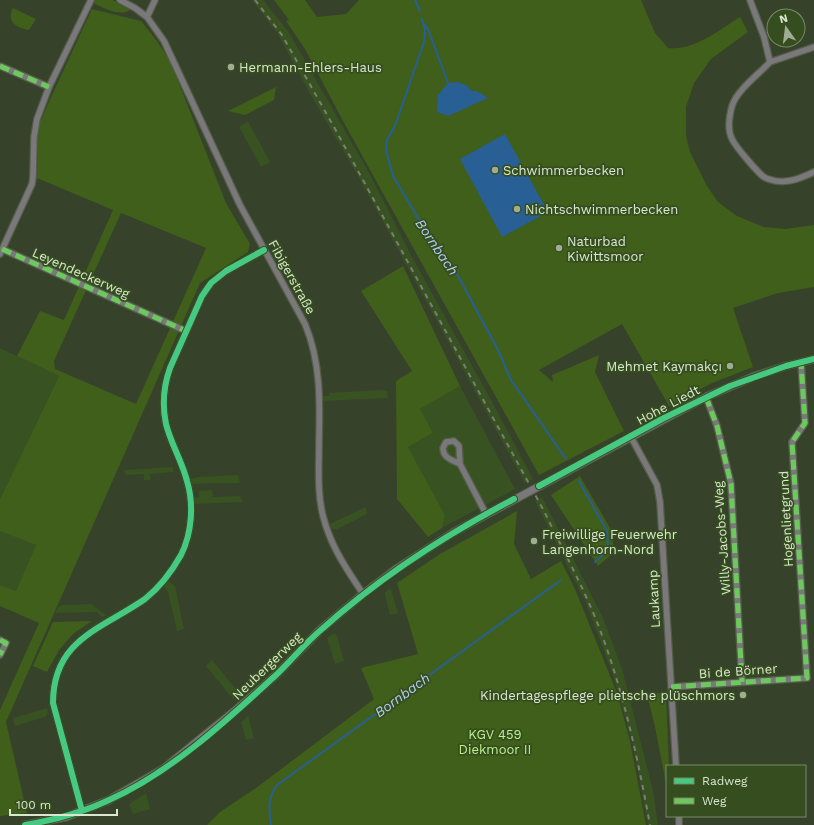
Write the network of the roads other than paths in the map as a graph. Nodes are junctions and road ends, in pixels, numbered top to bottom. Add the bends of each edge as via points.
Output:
1 (90, 0) edge
2 (120, 0) edge
3 (155, 0) edge
4 (750, 0) edge
5 (147, 17) junction
6 (814, 47) edge
7 (770, 62) junction
8 (0, 66) edge
9 (50, 87) junction
10 (814, 172) edge
11 (264, 250) junction
12 (1, 252) edge
13 (186, 332) junction
14 (814, 359) edge
15 (802, 362) junction
16 (706, 397) junction
17 (631, 437) junction
18 (460, 464) dead end
19 (539, 486) joint
20 (486, 514) junction
21 (363, 594) junction
22 (0, 640) edge
23 (0, 655) edge
24 (807, 678) joint
25 (742, 682) junction
26 (671, 687) junction
27 (676, 765) edge
28 (82, 811) junction
29 (25, 825) edge

1 - 9 street
2 - 5 street, Fibigerstraße
3 - 5 street
4 - 7 street
5 - 11 street, Fibigerstraße via 164,41 237,200
6 - 7 street
7 - 10 street via 735,100 729,118 732,139 764,177 787,182
8 - 9 street
9 - 12 street via 37,119 32,184
11 - 13 street via 211,283 202,296
11 - 21 street, Fibigerstraße via 306,324 312,343 319,382 319,493 323,516 342,564
12 - 13 street, Leyendeckerweg
13 - 28 street via 166,379 164,402 166,424 188,481 191,501 190,521 182,553 164,581 145,598 86,634 70,648 59,667 53,687 54,710
14 - 15 street, Hohe Liedt
15 - 16 street, Hohe Liedt via 755,376
15 - 24 street, Hogenlietgrund via 805,423 792,442
16 - 17 street, Hohe Liedt
16 - 25 street, Willy-Jacobs-Weg via 717,426 731,484
17 - 19 street, Hohe Liedt
17 - 26 street, Laukamp via 657,485 660,502
18 - 20 street
19 - 20 street, Neubergerweg
20 - 21 street, Neubergerweg via 396,569
21 - 28 street, Neubergerweg via 320,630 237,710 189,749 136,786
22 - 23 street via 6,643
24 - 25 street, Bi de Börner
25 - 26 street, Bi de Börner
26 - 27 street, Laukamp
28 - 29 street, Neubergerweg

